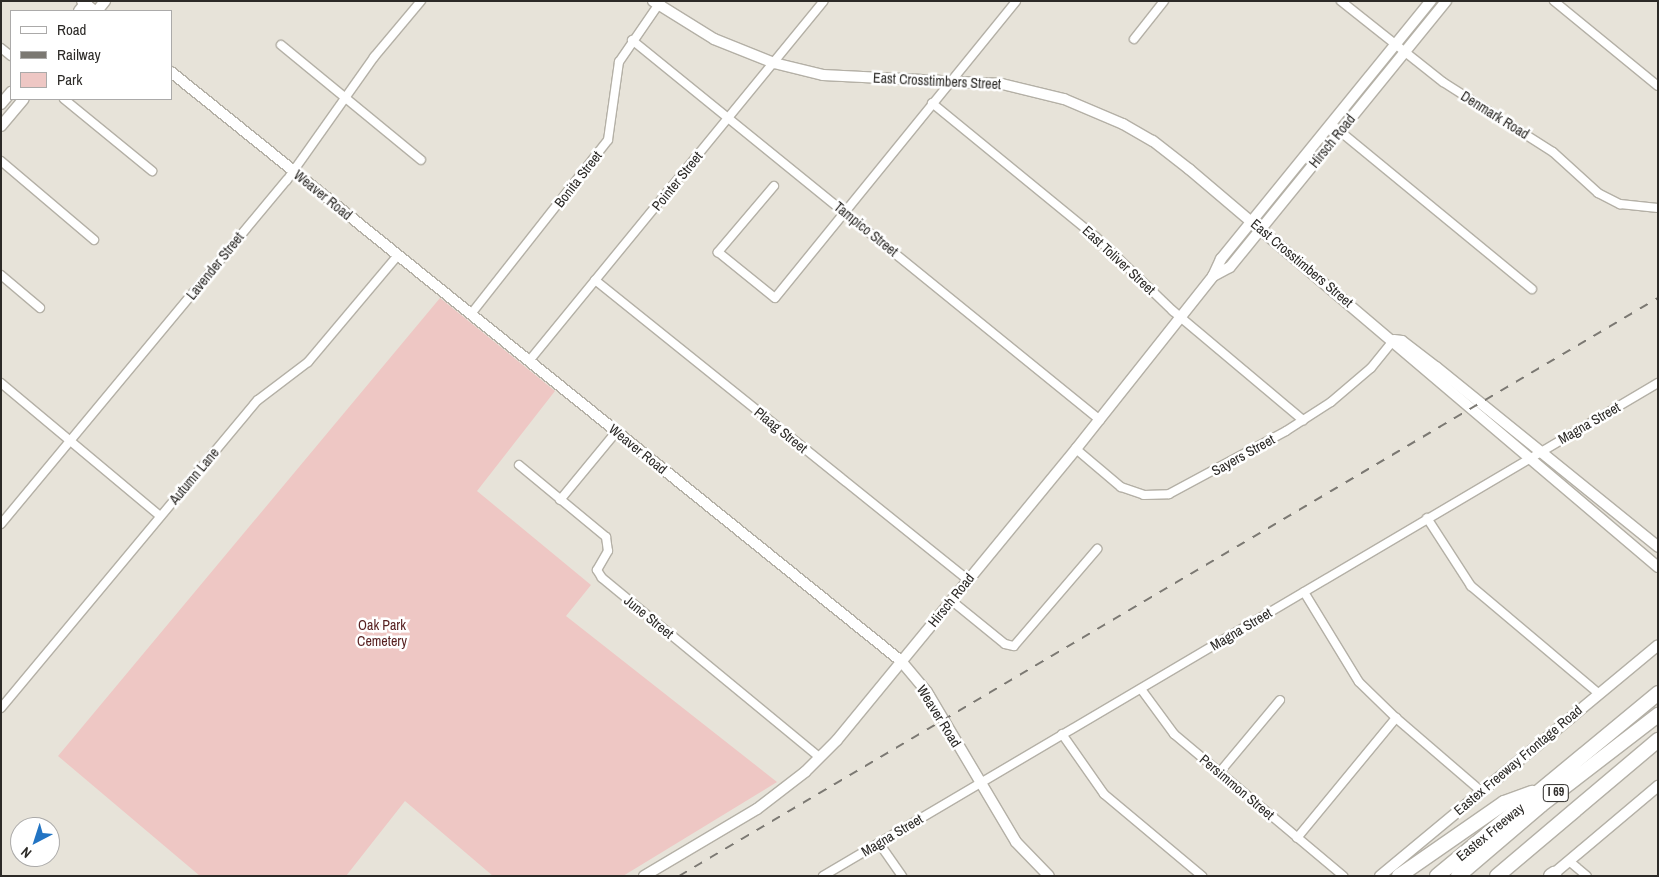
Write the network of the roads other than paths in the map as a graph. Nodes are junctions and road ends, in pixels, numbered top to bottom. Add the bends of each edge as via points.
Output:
1 (421, 1) edge
2 (824, 1) edge
3 (1016, 1) edge
4 (1164, 1) edge
5 (1341, 1) edge
6 (1431, 1) edge
7 (1446, 1) edge
8 (1554, 1) edge
9 (658, 3) edge
10 (83, 4) edge
11 (94, 10) edge
12 (1134, 39) dead end
13 (632, 40) junction
14 (281, 45) dead end
15 (1395, 45) junction
16 (1406, 51) junction
17 (774, 63) junction
18 (172, 73) edge
19 (953, 80) junction
20 (1658, 86) edge
21 (10, 93) edge
22 (345, 98) junction
23 (23, 100) edge
24 (65, 100) edge
25 (932, 103) junction
26 (1, 104) edge
27 (729, 118) junction
28 (1331, 124) junction
29 (1, 126) edge
30 (1340, 131) junction
31 (420, 160) dead end
32 (1, 161) edge
33 (152, 171) dead end
34 (294, 172) junction
35 (774, 186) dead end
36 (1658, 208) edge
37 (845, 211) junction
38 (1252, 221) junction
39 (1261, 228) junction
40 (94, 240) dead end
41 (398, 255) junction
42 (1, 276) edge
43 (1214, 276) junction
44 (595, 280) junction
45 (1532, 289) dead end
46 (40, 308) dead end
47 (471, 314) junction
48 (1180, 317) junction
49 (1394, 340) junction
50 (529, 361) junction
51 (1658, 383) edge
52 (1, 384) edge
53 (1100, 420) junction
54 (1303, 420) junction
55 (616, 432) junction
56 (69, 442) junction
57 (1076, 449) junction
58 (1540, 452) junction
59 (1529, 458) junction
60 (519, 465) dead end
61 (560, 500) junction
62 (160, 516) junction
63 (1426, 518) junction
64 (1, 524) edge
65 (1658, 548) edge
66 (1097, 549) dead end
67 (1658, 567) edge
68 (968, 580) junction
69 (1304, 592) junction
70 (952, 600) junction
71 (1658, 645) edge
72 (901, 661) junction
73 (1141, 688) junction
74 (1658, 693) edge
75 (1598, 694) junction
76 (1280, 700) dead end
77 (1, 708) edge
78 (1658, 715) edge
79 (1396, 718) junction
80 (1062, 734) junction
81 (1658, 740) edge
82 (819, 757) junction
83 (1219, 773) junction
84 (980, 782) junction
85 (1658, 786) edge
86 (1542, 789) junction
87 (1482, 792) junction
88 (1297, 838) junction
89 (879, 843) junction
90 (1569, 861) junction
91 (1552, 875) edge
92 (644, 876) edge
93 (824, 876) edge
94 (902, 876) edge
95 (1049, 876) edge
96 (1202, 876) edge
97 (1343, 876) edge
98 (1380, 876) edge
99 (1400, 876) edge
100 (1437, 876) edge
101 (1458, 876) edge
102 (1497, 876) edge
103 (1587, 876) edge

1 - 22 street, Lavender Street via 374,56
2 - 17 street, Pointer Street
3 - 19 street
4 - 12 street
5 - 15 street, Denmark Road
6 - 15 main road, Hirsch Road
7 - 16 main road, Hirsch Road
8 - 20 street
9 - 13 street, Bonita Street
9 - 17 main road, East Crosstimbers Street via 714,39
10 - 11 main road
13 - 27 street, Tampico Street
13 - 47 street, Bonita Street via 617,70 608,140
14 - 22 street
15 - 16 street, Denmark Road
15 - 28 main road, Hirsch Road
16 - 30 main road, Hirsch Road
16 - 36 street, Denmark Road via 1443,82 1553,152 1598,193 1620,204
17 - 19 main road, East Crosstimbers Street via 823,75
17 - 27 street, Pointer Street
18 - 34 main road, Weaver Road
19 - 25 street
19 - 38 main road, East Crosstimbers Street via 1002,84 1064,99 1123,124 1153,141
21 - 26 main road
22 - 31 street
22 - 34 street, Lavender Street
23 - 29 main road
24 - 33 street
25 - 37 street
25 - 48 street, East Toliver Street via 1096,237
27 - 37 street, Tampico Street
27 - 44 street, Pointer Street
28 - 30 street
28 - 38 main road, Hirsch Road
30 - 39 main road, Hirsch Road
30 - 45 street
32 - 40 street
34 - 41 main road, Weaver Road
34 - 56 street, Lavender Street
35 - 37 street via 718,252 775,298
37 - 53 street, Tampico Street
38 - 39 main road, East Crosstimbers Street
38 - 43 main road, Hirsch Road via 1221,259
39 - 43 main road, Hirsch Road via 1230,267
39 - 49 main road, East Crosstimbers Street
41 - 47 main road, Weaver Road
41 - 62 street, Autumn Lane via 308,362 258,400
42 - 46 street
43 - 48 main road, Hirsch Road
44 - 50 street, Pointer Street
44 - 68 street, Plaag Street
47 - 50 main road, Weaver Road
48 - 53 main road, Hirsch Road
48 - 54 street, East Toliver Street
49 - 54 street, Sayers Street via 1349,389
49 - 58 main road, East Crosstimbers Street via 1409,346
49 - 59 main road, East Crosstimbers Street via 1396,347
50 - 55 main road, Weaver Road
51 - 58 street, Magna Street
52 - 56 street
53 - 57 main road, Hirsch Road
54 - 57 street, Sayers Street via 1182,489 1156,496 1120,487
55 - 61 street
55 - 72 main road, Weaver Road
56 - 62 street
56 - 64 street, Lavender Street
57 - 68 main road, Hirsch Road
58 - 59 street, Magna Street
58 - 65 main road, East Crosstimbers Street
59 - 63 street, Magna Street
59 - 67 main road, East Crosstimbers Street
60 - 61 street, June Street
61 - 82 street, June Street via 609,542 608,552 597,570 602,578
62 - 77 street, Autumn Lane
63 - 69 street, Magna Street
63 - 75 street via 1471,586
66 - 70 street via 1014,646 1005,644
68 - 70 main road, Hirsch Road
69 - 73 street, Magna Street
69 - 79 street via 1359,682
70 - 72 main road, Hirsch Road
71 - 75 main road, Eastex Freeway Frontage Road
72 - 82 main road, Hirsch Road
72 - 84 main road, Weaver Road via 927,692
73 - 80 street, Magna Street
73 - 83 street, Persimmon Street via 1174,734
74 - 86 highway, Eastex Freeway / I 69
75 - 87 main road, Eastex Freeway Frontage Road
76 - 83 street
78 - 101 highway, I 69 via 1541,805
79 - 87 street
79 - 88 street
80 - 84 street, Magna Street
80 - 96 street via 1104,794
81 - 102 highway, I 69
82 - 92 main road, Hirsch Road via 757,809
83 - 88 street, Persimmon Street
84 - 89 street, Magna Street
84 - 95 main road, Weaver Road via 1016,842
85 - 90 main road
86 - 99 highway via 1504,803
86 - 100 highway, Eastex Freeway / I 69
87 - 98 main road, Eastex Freeway Frontage Road
88 - 97 street, Persimmon Street
89 - 93 street, Magna Street
89 - 94 street
90 - 91 main road
90 - 103 street

